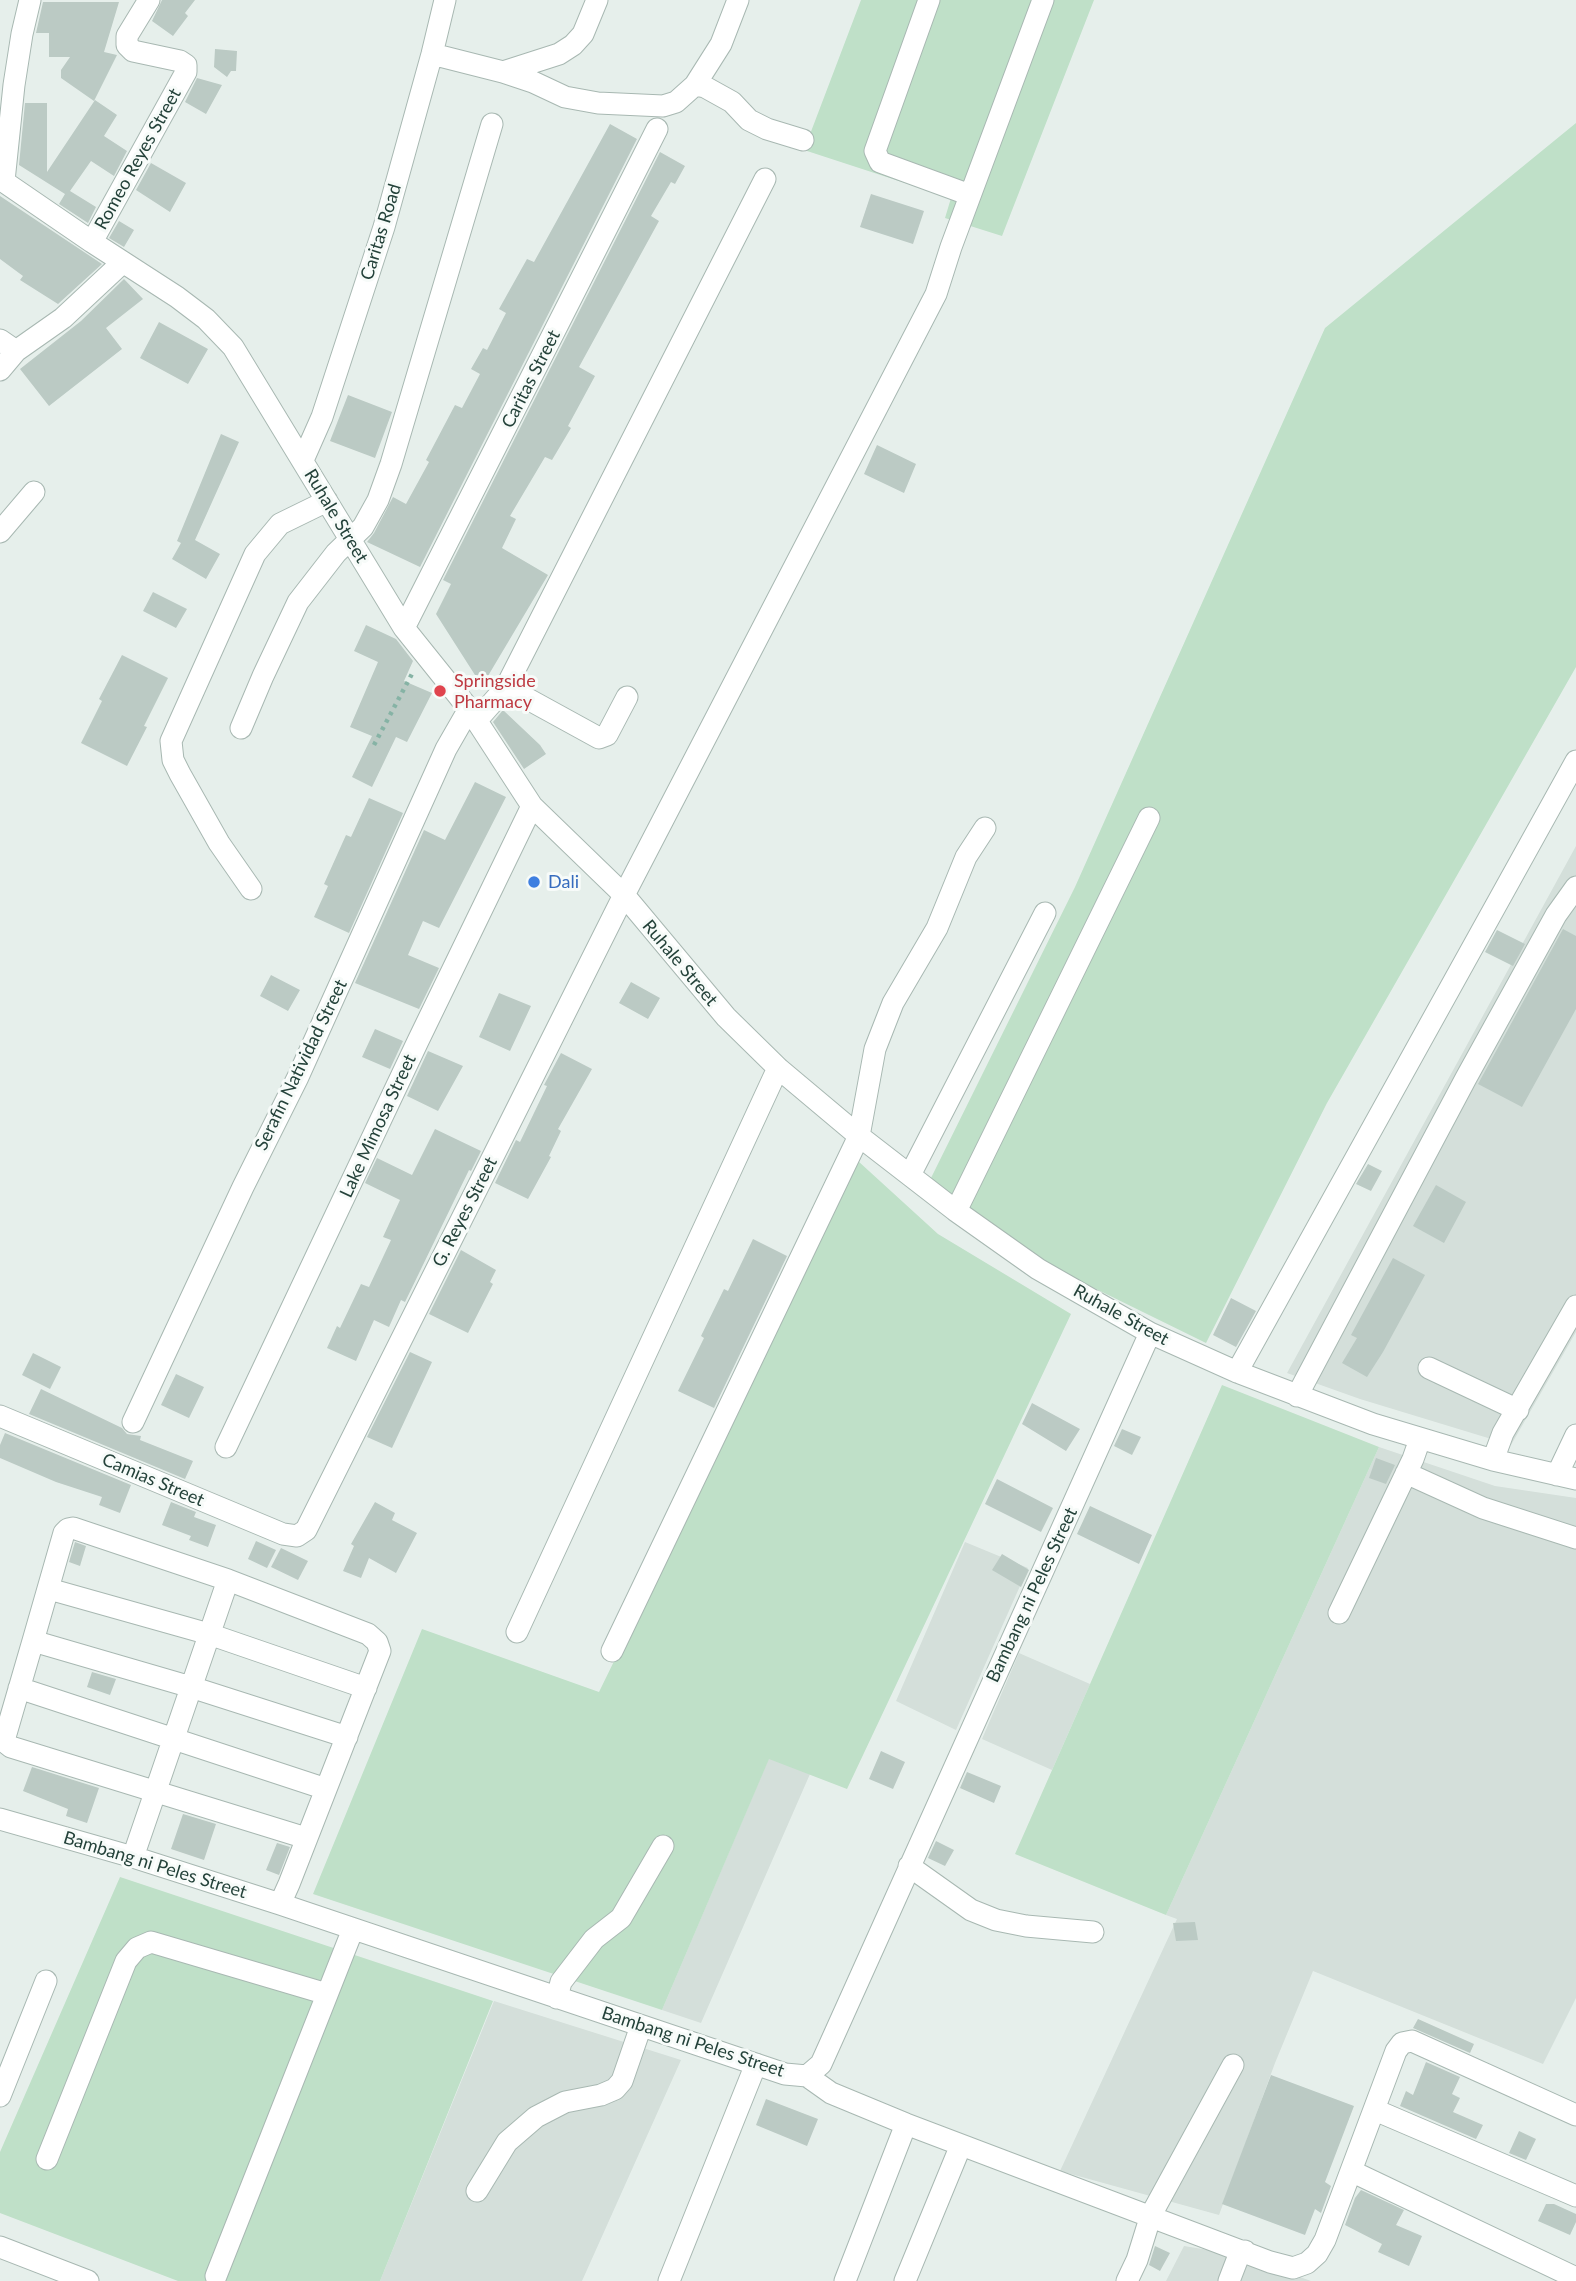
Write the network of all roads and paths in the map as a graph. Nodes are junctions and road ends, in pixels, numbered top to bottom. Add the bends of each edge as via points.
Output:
1 (30, 0) edge
2 (149, 0) edge
3 (445, 0) edge
4 (597, 0) edge
5 (738, 0) edge
6 (929, 0) edge
7 (1043, 0) edge
8 (432, 54) junction
9 (503, 72) junction
10 (695, 85) junction
11 (492, 124) dead end
12 (657, 130) dead end
13 (803, 140) dead end
14 (765, 179) dead end
15 (2, 180) edge
16 (970, 195) junction
17 (92, 242) junction
18 (123, 262) junction
19 (8, 346) edge
20 (0, 370) edge
21 (303, 460) junction
22 (34, 492) dead end
23 (327, 501) junction
24 (0, 532) edge
25 (350, 541) junction
26 (404, 628) junction
27 (423, 652) junction
28 (506, 687) junction
29 (628, 697) dead end
30 (473, 715) junction
31 (241, 728) dead end
32 (374, 745) dead end
33 (1576, 761) edge
34 (533, 806) junction
35 (1149, 818) dead end
36 (985, 828) dead end
37 (1576, 887) edge
38 (251, 889) dead end
39 (624, 895) junction
40 (1045, 914) dead end
41 (778, 1068) junction
42 (859, 1136) junction
43 (910, 1175) junction
44 (956, 1211) junction
45 (1576, 1306) edge
46 (1150, 1333) junction
47 (1429, 1368) dead end
48 (1237, 1372) junction
49 (1297, 1396) junction
50 (1518, 1410) junction
51 (0, 1416) edge
52 (133, 1422) dead end
53 (1576, 1435) edge
54 (1420, 1438) junction
55 (226, 1447) dead end
56 (1493, 1460) junction
57 (1406, 1473) junction
58 (1566, 1477) edge
59 (306, 1530) joint
60 (1576, 1538) edge
61 (228, 1580) junction
62 (49, 1589) junction
63 (1339, 1613) dead end
64 (517, 1632) dead end
65 (209, 1634) junction
66 (33, 1641) junction
67 (612, 1651) dead end
68 (191, 1687) junction
69 (19, 1688) junction
70 (366, 1688) junction
71 (347, 1737) junction
72 (173, 1738) junction
73 (326, 1789) junction
74 (156, 1790) junction
75 (0, 1819) edge
76 (306, 1838) junction
77 (663, 1846) dead end
78 (132, 1857) junction
79 (909, 1866) junction
80 (280, 1904) junction
81 (353, 1929) junction
82 (1093, 1932) dead end
83 (46, 1981) dead end
84 (327, 1994) junction
85 (557, 1998) junction
86 (641, 2026) junction
87 (756, 2064) junction
88 (1233, 2065) dead end
89 (807, 2076) junction
90 (0, 2096) edge
91 (1375, 2110) junction
92 (1576, 2115) edge
93 (906, 2124) junction
94 (961, 2145) junction
95 (47, 2159) dead end
96 (1351, 2171) junction
97 (477, 2191) dead end
98 (1576, 2196) edge
99 (1151, 2215) junction
100 (0, 2247) edge
101 (1245, 2251) junction
102 (216, 2276) dead end
103 (1576, 2278) edge
104 (88, 2281) edge
105 (669, 2281) edge
106 (845, 2281) edge
107 (905, 2281) edge
108 (1127, 2281) edge
109 (1229, 2281) edge

1 - 15 street
2 - 17 street, Romeo Reyes Street via 127,36 127,46 180,61 186,72
3 - 8 street, Caritas Road
4 - 9 street via 583,34 573,45
5 - 10 street via 721,44
6 - 16 street via 875,151 880,162
7 - 16 street, G. Reyes Street
8 - 9 street
8 - 21 street, Caritas Road via 384,227 322,417
9 - 10 street via 565,97 611,104 663,106 676,102
10 - 13 street via 732,102 767,130
11 - 25 street via 391,464 378,500
12 - 26 street, Caritas Street
14 - 28 street, Serafin Natividad Street
15 - 17 street, Ruhale Street
16 - 39 street, G. Reyes Street via 936,294
17 - 18 street, Ruhale Street
18 - 19 street via 63,318
18 - 21 street, Ruhale Street via 206,318 233,347
19 - 20 street
21 - 23 street, Ruhale Street
22 - 24 street
23 - 25 street, Ruhale Street
23 - 38 street via 280,524 255,554 171,741 180,774
25 - 26 street, Ruhale Street
25 - 31 street via 298,602
26 - 27 street, Ruhale Street
27 - 30 street, Ruhale Street
27 - 32 path
28 - 29 street via 598,738 607,735
28 - 30 street, Serafin Natividad Street
30 - 34 street, Ruhale Street
30 - 52 street, Serafin Natividad Street via 446,748 298,1077
33 - 48 street
34 - 39 street, Ruhale Street
34 - 55 street, Lake Mimosa Street
35 - 44 street
36 - 42 street via 966,857 937,928 893,1003 875,1049
37 - 49 street via 1556,915
39 - 41 street, Ruhale Street via 726,1017
39 - 59 street, G. Reyes Street
40 - 43 street
41 - 42 street, Ruhale Street
41 - 64 street
42 - 43 street, Ruhale Street
42 - 67 street
43 - 44 street, Ruhale Street
44 - 46 street, Ruhale Street via 1038,1269
45 - 50 street
46 - 48 street, Ruhale Street
46 - 79 street, Bambang ni Peles Street
47 - 50 street
48 - 49 street, Ruhale Street
49 - 54 street, Ruhale Street
50 - 56 street
51 - 59 street, Camias Street via 283,1535 297,1536
53 - 58 street
54 - 56 street, Ruhale Street
54 - 57 street
56 - 58 street, Ruhale Street
57 - 60 street via 1483,1508
57 - 63 street
61 - 62 street via 74,1528 64,1533
61 - 65 street
61 - 70 street via 368,1634 380,1651
62 - 65 street
62 - 66 street
65 - 68 street
65 - 70 street
66 - 68 street
66 - 69 street
68 - 71 street
68 - 72 street
69 - 72 street
69 - 74 street via 5,1737 10,1746
70 - 71 street
71 - 73 street
72 - 73 street
72 - 74 street
73 - 76 street
74 - 76 street
74 - 78 street
75 - 78 street, Bambang ni Peles Street
76 - 80 street
77 - 85 street via 621,1918 594,1939 561,1982
78 - 80 street, Bambang ni Peles Street
79 - 82 street via 971,1910 996,1920
79 - 89 street, Bambang ni Peles Street via 821,2064
80 - 81 street, Bambang ni Peles Street
81 - 84 street
81 - 85 street, Bambang ni Peles Street
83 - 90 street
84 - 95 street via 151,1942 137,1948 126,1961
84 - 102 street
85 - 86 street, Bambang ni Peles Street
86 - 87 street, Bambang ni Peles Street
86 - 97 street via 615,2089 565,2102 536,2117 507,2142
87 - 89 street, Bambang ni Peles Street
87 - 105 street
88 - 99 street
89 - 93 street via 831,2093
91 - 92 street via 1396,2051 1402,2043 1412,2041
91 - 96 street
91 - 98 street
93 - 94 street
93 - 106 street
94 - 99 street
94 - 107 street
96 - 101 street via 1325,2240 1307,2263 1293,2268
96 - 103 street
99 - 101 street
99 - 108 street
100 - 104 street
101 - 109 street

